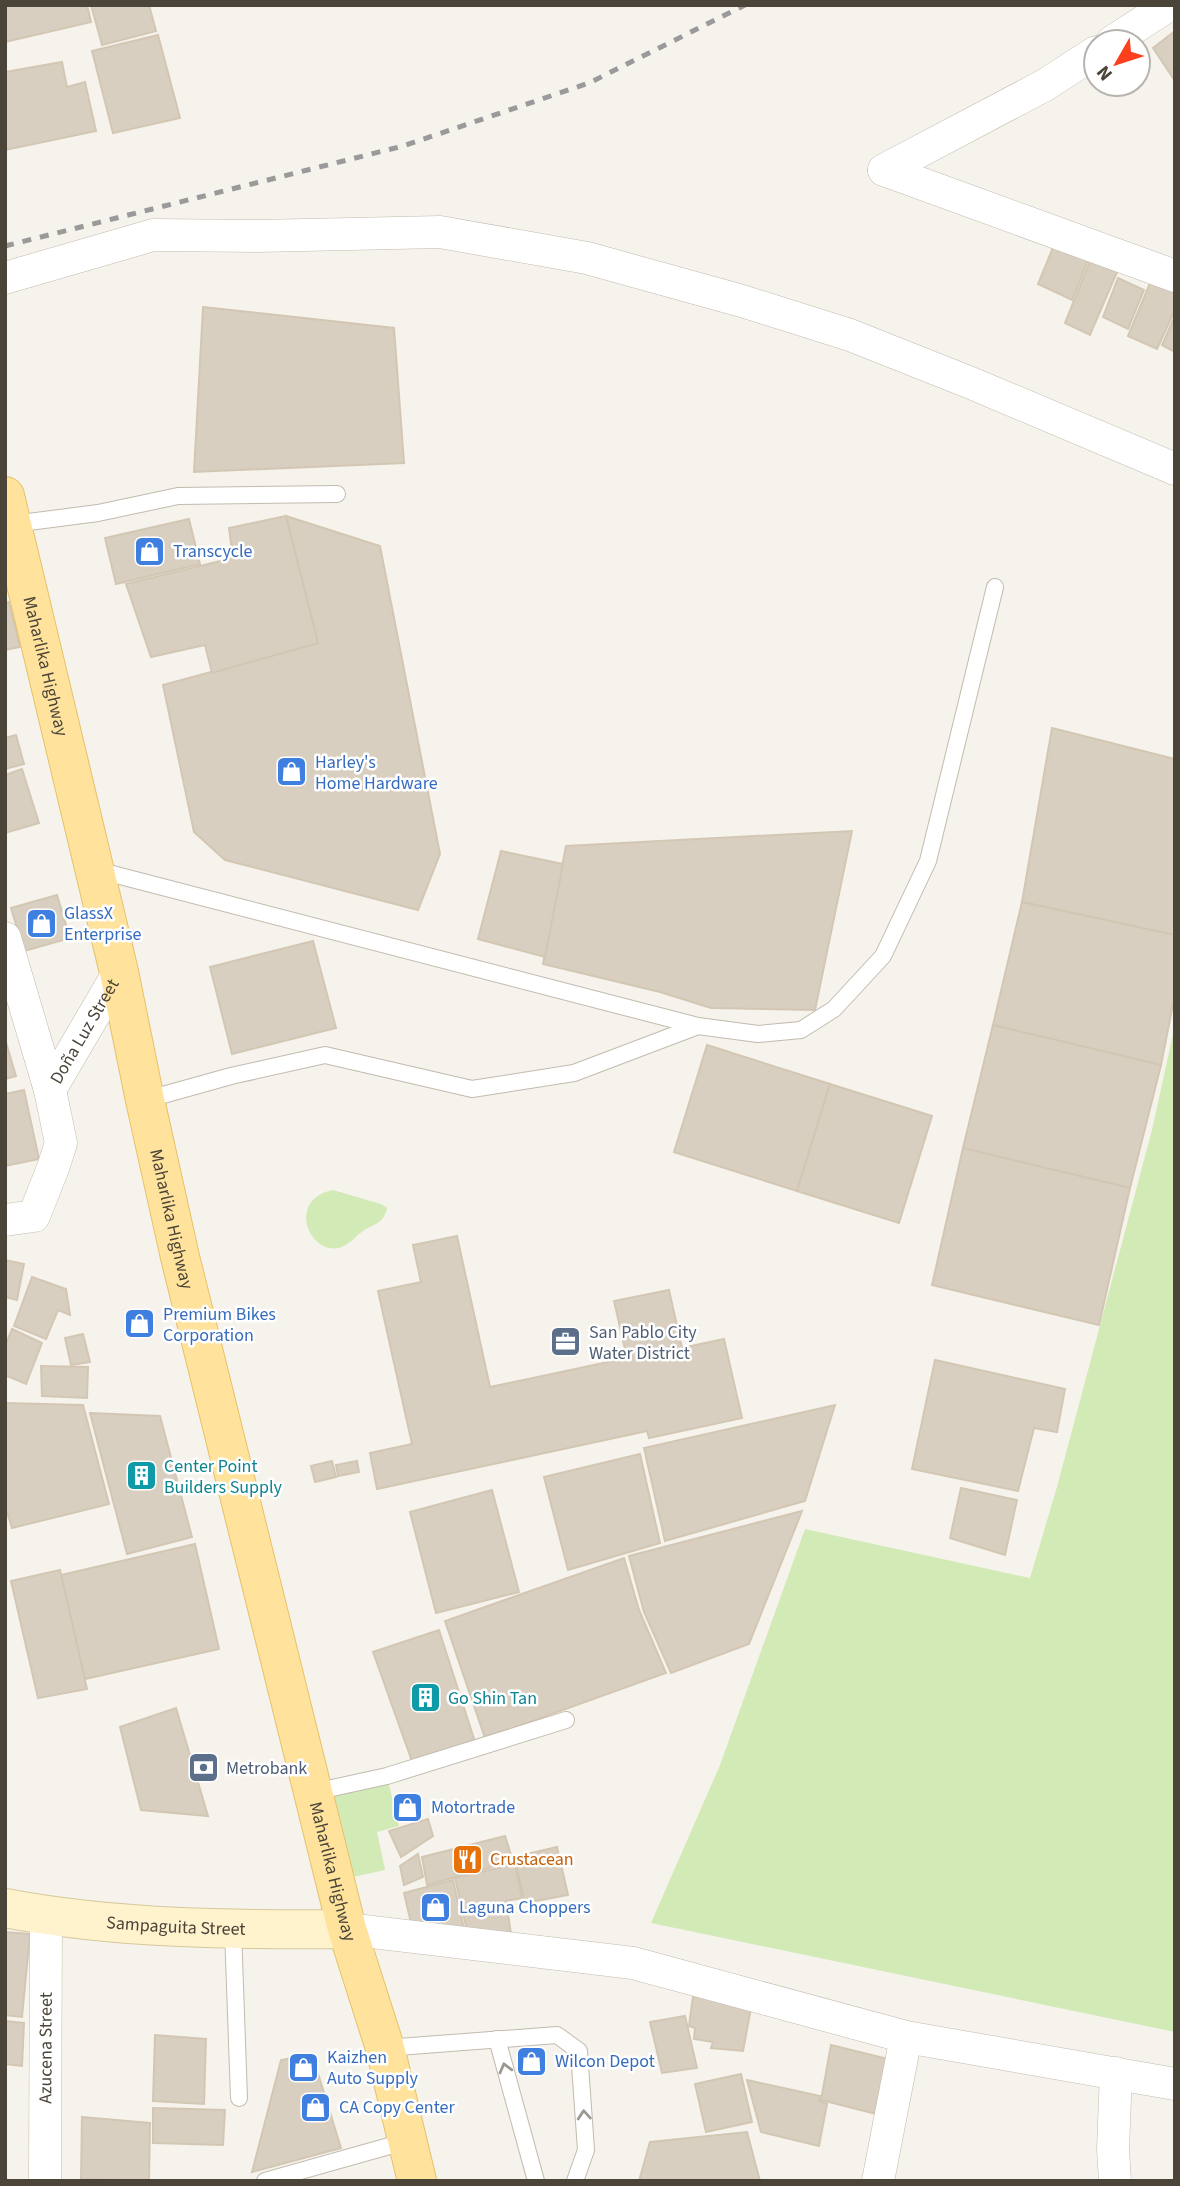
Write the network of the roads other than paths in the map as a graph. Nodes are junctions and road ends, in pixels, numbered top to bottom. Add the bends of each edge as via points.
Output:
1 (1169, 5) edge
2 (1134, 28) edge
3 (1082, 61) edge
4 (1175, 276) edge
5 (5, 278) edge
6 (1175, 470) edge
7 (337, 494) dead end
8 (8, 510) edge
9 (995, 587) dead end
10 (93, 869) junction
11 (5, 938) edge
12 (119, 972) junction
13 (698, 1026) junction
14 (50, 1090) junction
15 (145, 1100) junction
16 (20, 1218) edge
17 (566, 1720) dead end
18 (314, 1792) junction
19 (5, 1908) edge
20 (46, 1916) junction
21 (347, 1929) junction
22 (233, 1930) junction
23 (906, 2037) junction
24 (497, 2039) junction
25 (386, 2048) junction
26 (1115, 2073) junction
27 (1175, 2084) edge
28 (239, 2098) dead end
29 (407, 2141) junction
30 (45, 2181) edge
31 (265, 2181) edge
32 (417, 2181) edge
33 (536, 2181) edge
34 (575, 2181) edge
35 (878, 2181) edge
36 (1115, 2181) edge

1 - 2 street
3 - 4 street via 884,170
5 - 6 street via 153,235 440,232 587,258 850,335
7 - 8 lane via 177,496 97,513
8 - 10 main road, Maharlika Highway
9 - 13 lane via 928,861 883,956 834,1009 801,1030 758,1034
10 - 12 main road, Maharlika Highway
10 - 13 lane
11 - 14 street, Doña Luz Street
12 - 14 street, Doña Luz Street
12 - 15 main road, Maharlika Highway
13 - 15 lane via 574,1073 472,1089 325,1055
14 - 16 street, Doña Luz Street via 61,1143 53,1168
15 - 18 main road, Maharlika Highway
17 - 18 lane via 387,1776
18 - 21 main road, Maharlika Highway
19 - 20 street, Sampaguita Street
20 - 22 street, Sampaguita Street
20 - 30 street, Azucena Street
21 - 22 street, Sampaguita Street
21 - 23 street via 633,1963
21 - 25 main road, Maharlika Highway
22 - 28 lane
23 - 26 street
23 - 35 street
24 - 25 lane
33 -> 24 lane
34 -> 24 lane via 586,2150 579,2051 557,2035
25 - 29 main road, Maharlika Highway
26 - 27 street
26 - 36 street
29 - 31 lane
29 - 32 main road, Maharlika Highway

